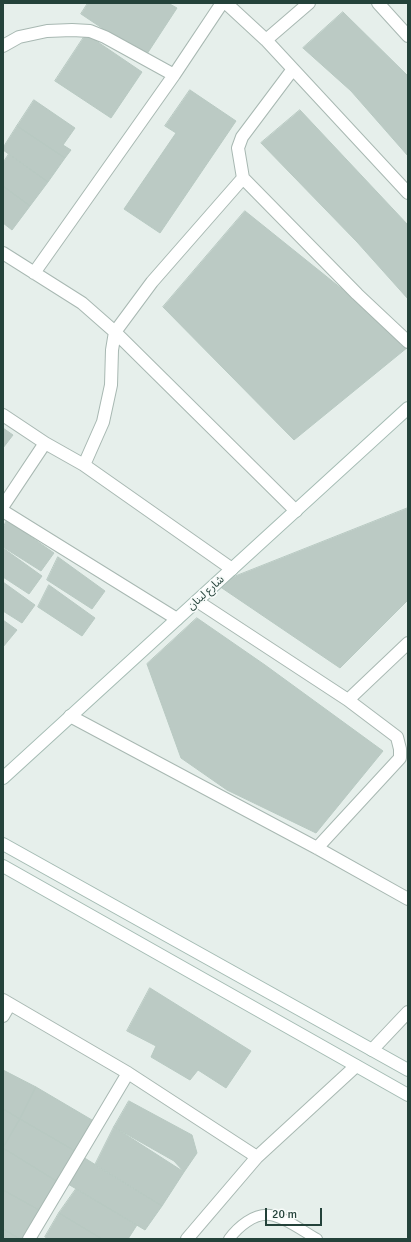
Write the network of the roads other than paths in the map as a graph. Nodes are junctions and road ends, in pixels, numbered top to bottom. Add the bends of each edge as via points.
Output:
1 (222, 3) edge
2 (226, 3) edge
3 (309, 3) edge
4 (378, 3) edge
5 (406, 30) edge
6 (266, 40) junction
7 (3, 46) edge
8 (293, 69) junction
9 (174, 75) junction
10 (243, 178) junction
11 (408, 193) edge
12 (3, 253) edge
13 (34, 273) junction
14 (116, 332) junction
15 (408, 342) edge
16 (408, 408) edge
17 (3, 415) edge
18 (45, 443) junction
19 (84, 465) junction
20 (3, 506) edge
21 (3, 511) edge
22 (296, 511) junction
23 (232, 569) junction
24 (197, 601) junction
25 (177, 619) junction
26 (408, 643) edge
27 (348, 700) junction
28 (70, 716) junction
29 (4, 777) edge
30 (3, 844) edge
31 (317, 848) junction
32 (5, 869) edge
33 (408, 899) edge
34 (6, 1002) edge
35 (408, 1012) edge
36 (3, 1016) edge
37 (372, 1050) junction
38 (356, 1066) junction
39 (408, 1070) edge
40 (128, 1073) junction
41 (408, 1095) edge
42 (257, 1157) junction
43 (29, 1239) edge
44 (187, 1239) edge
45 (229, 1239) edge
46 (317, 1239) edge

1 - 9 street
2 - 6 street
3 - 6 street
4 - 5 street
6 - 8 street
7 - 9 street via 20,37 47,31 90,31
8 - 10 street via 242,137 238,148
8 - 11 street
9 - 13 street
10 - 14 street via 152,282
10 - 15 street
12 - 13 street
13 - 14 street via 82,302
14 - 19 street via 112,350 111,385 103,422
14 - 22 street
16 - 22 street, شارع لبنان
17 - 18 street
18 - 19 street
18 - 20 street
19 - 23 street
21 - 25 street
22 - 23 street, شارع لبنان
23 - 24 street, شارع لبنان
24 - 25 street, شارع لبنان
24 - 27 street
25 - 28 street, شارع لبنان
26 - 27 street
27 - 31 street via 397,737 400,758
28 - 29 street, شارع لبنان
28 - 31 street
30 - 37 street
31 - 33 street
32 - 38 street
34 - 36 street
34 - 40 street
35 - 37 street
37 - 39 street
38 - 41 street
38 - 42 street
40 - 42 street
40 - 43 street
42 - 44 street
45 - 46 lane via 252,1218 270,1215

